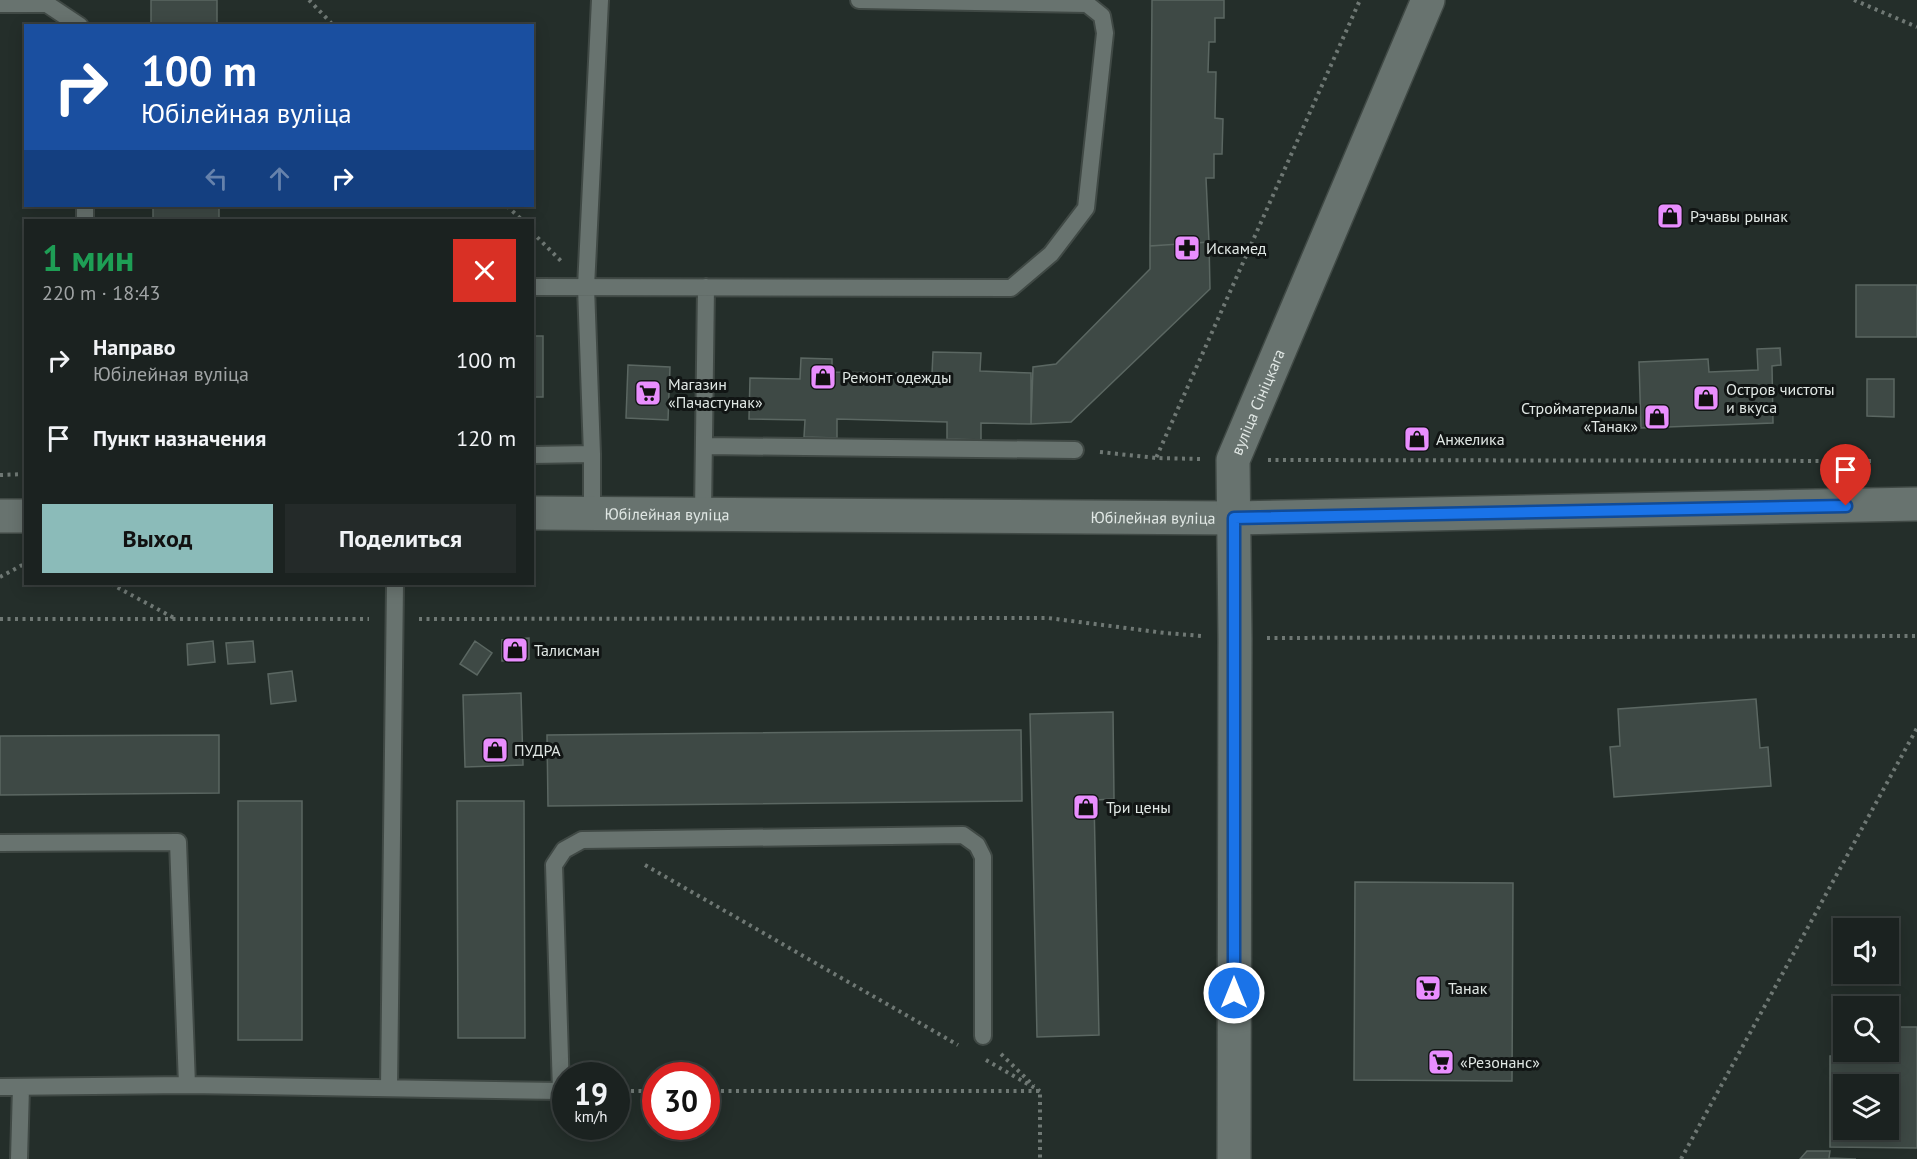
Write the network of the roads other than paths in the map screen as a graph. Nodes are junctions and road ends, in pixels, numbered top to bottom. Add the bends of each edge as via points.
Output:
1 (600, 0) edge
2 (859, 0) edge
3 (1428, 0) edge
4 (0, 4) edge
5 (77, 24) edge
6 (534, 287) edge
7 (586, 287) junction
8 (706, 287) junction
9 (705, 446) junction
10 (1074, 450) road end
11 (592, 454) junction
12 (534, 455) edge
13 (1917, 504) edge
14 (534, 513) edge
15 (703, 513) junction
16 (592, 514) junction
17 (0, 516) edge
18 (24, 516) edge
19 (1234, 518) junction
20 (394, 585) edge
21 (0, 843) edge
22 (984, 1036) road end
23 (187, 1085) junction
24 (0, 1087) edge
25 (21, 1087) junction
26 (389, 1088) junction
27 (19, 1159) edge
28 (1234, 1159) edge

1 - 7 lane
2 - 8 lane via 1087,4 1102,16 1105,33 1086,208 1051,254 1011,288
3 - 19 street, вуліца Сініцкага via 1233,460
4 - 5 lane via 47,4
6 - 7 lane
7 - 8 lane
7 - 11 lane
8 - 9 lane
9 - 10 lane
9 - 15 lane
11 - 12 lane
11 - 16 lane
13 - 19 street, Юбілейная вуліца
14 - 16 street, Юбілейная вуліца
15 - 16 street, Юбілейная вуліца
15 - 19 street, Юбілейная вуліца
17 - 18 street
19 - 28 street, вуліца Сініцкага
20 - 26 lane
21 - 23 lane via 178,842
22 - 26 lane via 983,857 977,844 963,836 582,840 564,850 554,865 561,1091
23 - 25 lane
23 - 26 lane
24 - 25 lane
25 - 27 lane

